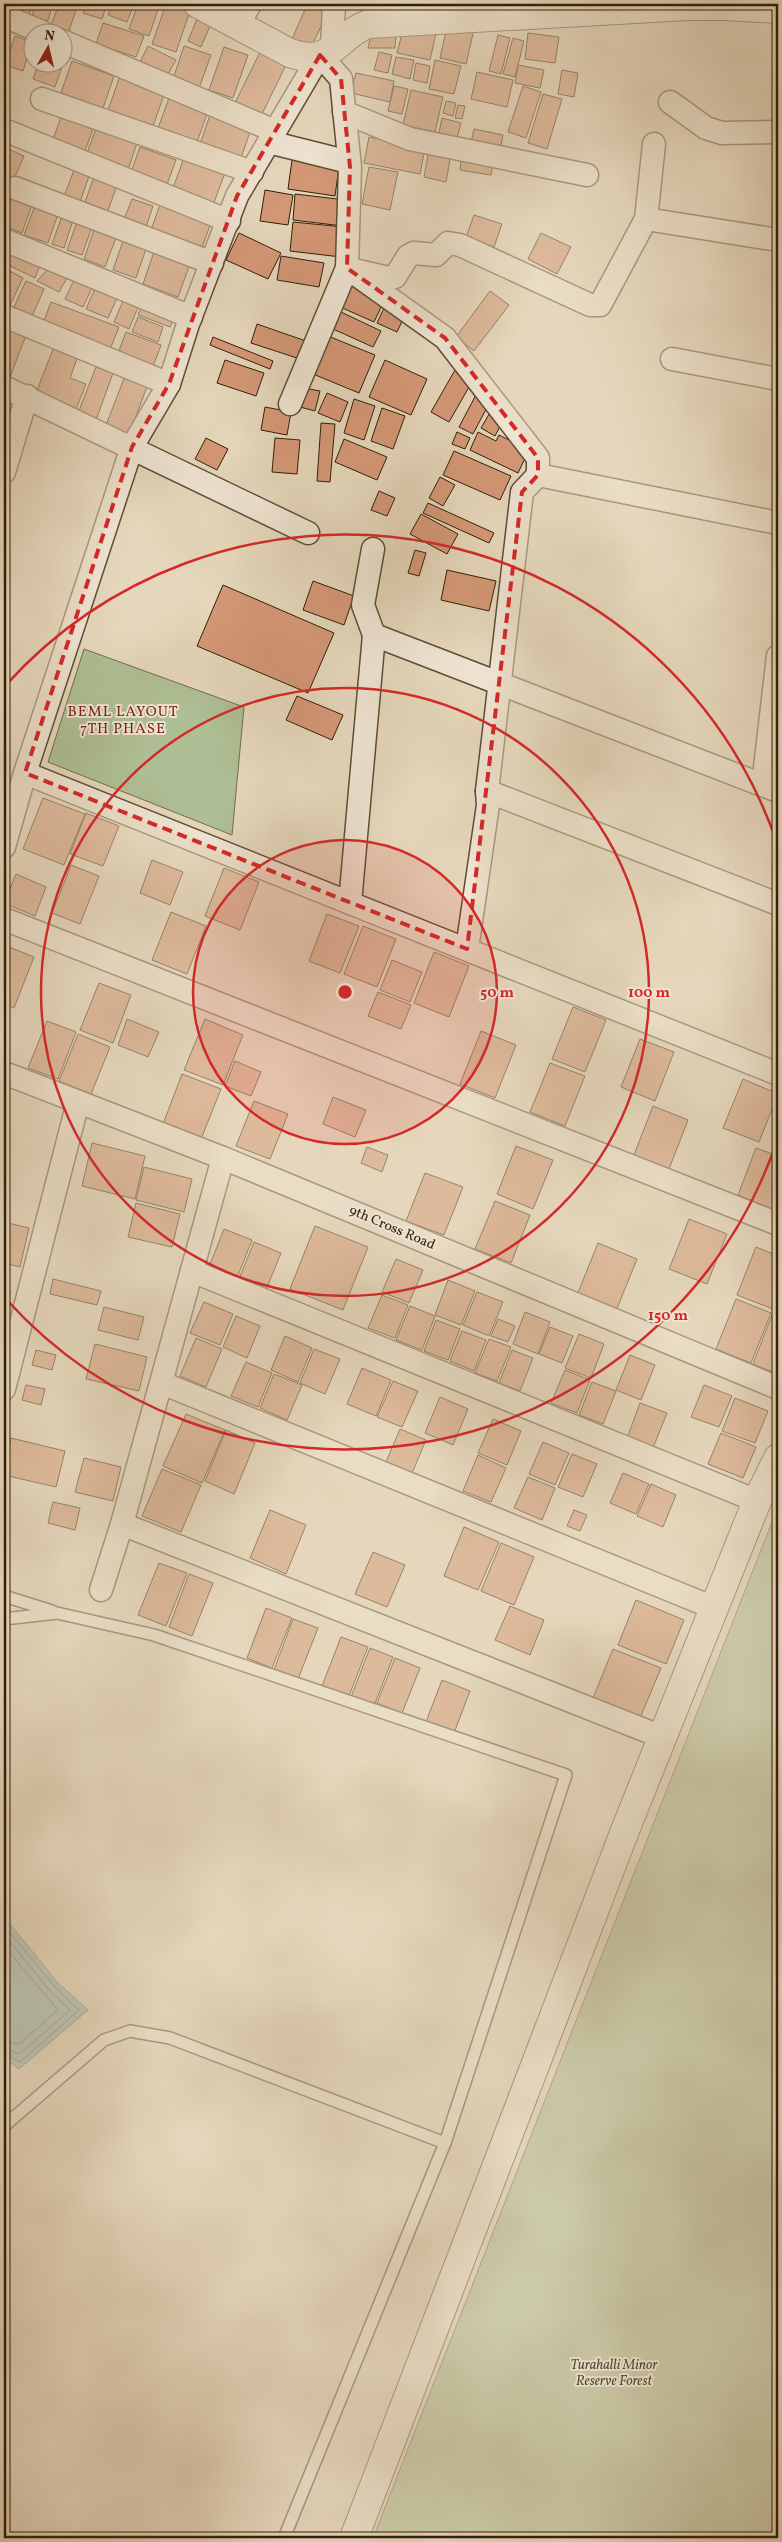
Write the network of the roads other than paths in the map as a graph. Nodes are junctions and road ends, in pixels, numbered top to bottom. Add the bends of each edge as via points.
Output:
1 (198, 4) edge
2 (334, 4) edge
3 (593, 8) edge
4 (778, 9) edge
5 (244, 15) edge
6 (4, 16) edge
7 (22, 24) edge
8 (72, 46) edge
9 (326, 53) junction
10 (42, 99) dead end
11 (670, 102) dead end
12 (344, 112) junction
13 (4, 130) edge
14 (778, 132) edge
15 (272, 136) junction
16 (654, 144) dead end
17 (349, 162) junction
18 (252, 172) junction
19 (587, 175) dead end
20 (15, 188) dead end
21 (646, 219) junction
22 (229, 221) junction
23 (4, 240) edge
24 (778, 240) edge
25 (212, 263) junction
26 (347, 268) junction
27 (4, 316) edge
28 (191, 316) junction
29 (672, 359) dead end
30 (778, 379) edge
31 (169, 384) junction
32 (4, 387) edge
33 (27, 396) junction
34 (290, 404) dead end
35 (132, 447) junction
36 (4, 472) edge
37 (538, 476) junction
38 (778, 523) edge
39 (308, 533) dead end
40 (373, 548) dead end
41 (374, 635) junction
42 (778, 656) edge
43 (501, 683) junction
44 (25, 774) junction
45 (770, 788) edge
46 (487, 791) junction
47 (4, 848) edge
48 (350, 903) junction
49 (778, 904) edge
50 (4, 919) edge
51 (467, 948) junction
52 (4, 1073) edge
53 (778, 1074) edge
54 (78, 1102) junction
55 (223, 1158) junction
56 (778, 1224) edge
57 (192, 1271) junction
58 (162, 1382) junction
59 (778, 1388) edge
60 (4, 1389) edge
61 (778, 1458) edge
62 (757, 1501) junction
63 (122, 1524) junction
64 (101, 1590) dead end
65 (4, 1596) edge
66 (714, 1608) junction
67 (57, 1613) junction
68 (4, 1619) edge
69 (662, 1738) junction
70 (4, 2126) edge
71 (445, 2143) junction
72 (284, 2538) edge
73 (354, 2538) edge

1 - 5 street
2 - 9 street
3 - 4 street via 716,6
3 - 9 street via 368,24 346,36
5 - 9 street via 298,56
6 - 7 street
8 - 15 street
9 - 12 street via 341,79
9 - 15 street
10 - 18 street
11 - 14 street via 706,128 722,133
12 - 17 street
12 - 19 street via 410,139
13 - 22 street
15 - 17 street
15 - 18 street
16 - 21 street
17 - 26 street
18 - 22 street via 237,196
20 - 25 street
21 - 24 street
21 - 26 street via 600,305 590,304 460,245 448,244 436,255 414,253 408,256 395,277
22 - 25 street
23 - 28 street
25 - 28 street
26 - 34 street
26 - 37 street via 445,338 538,458
27 - 31 street
28 - 31 street
29 - 30 street
31 - 35 street
32 - 33 street
33 - 35 street
33 - 36 street
35 - 39 street
35 - 44 street
37 - 38 street
37 - 43 street via 522,492
40 - 41 street via 363,604
41 - 43 street
41 - 48 street
42 - 45 street
43 - 45 street
43 - 46 street
44 - 47 street
44 - 48 street
46 - 49 street
46 - 51 street via 488,805
48 - 51 street
50 - 56 street
51 - 53 street
52 - 54 street, 9th Cross Road
54 - 55 street, 9th Cross Road
54 - 60 street
55 - 57 street
55 - 59 street, 9th Cross Road
57 - 58 street
57 - 62 street
58 - 63 street
58 - 66 street
61 - 62 street
62 - 66 street
63 - 64 street
63 - 69 street
65 - 67 lane
66 - 69 street
67 - 68 lane
67 - 71 lane via 154,1635 566,1775
69 - 73 street
70 - 71 lane via 104,2040 130,2031 170,2038
71 - 72 lane

